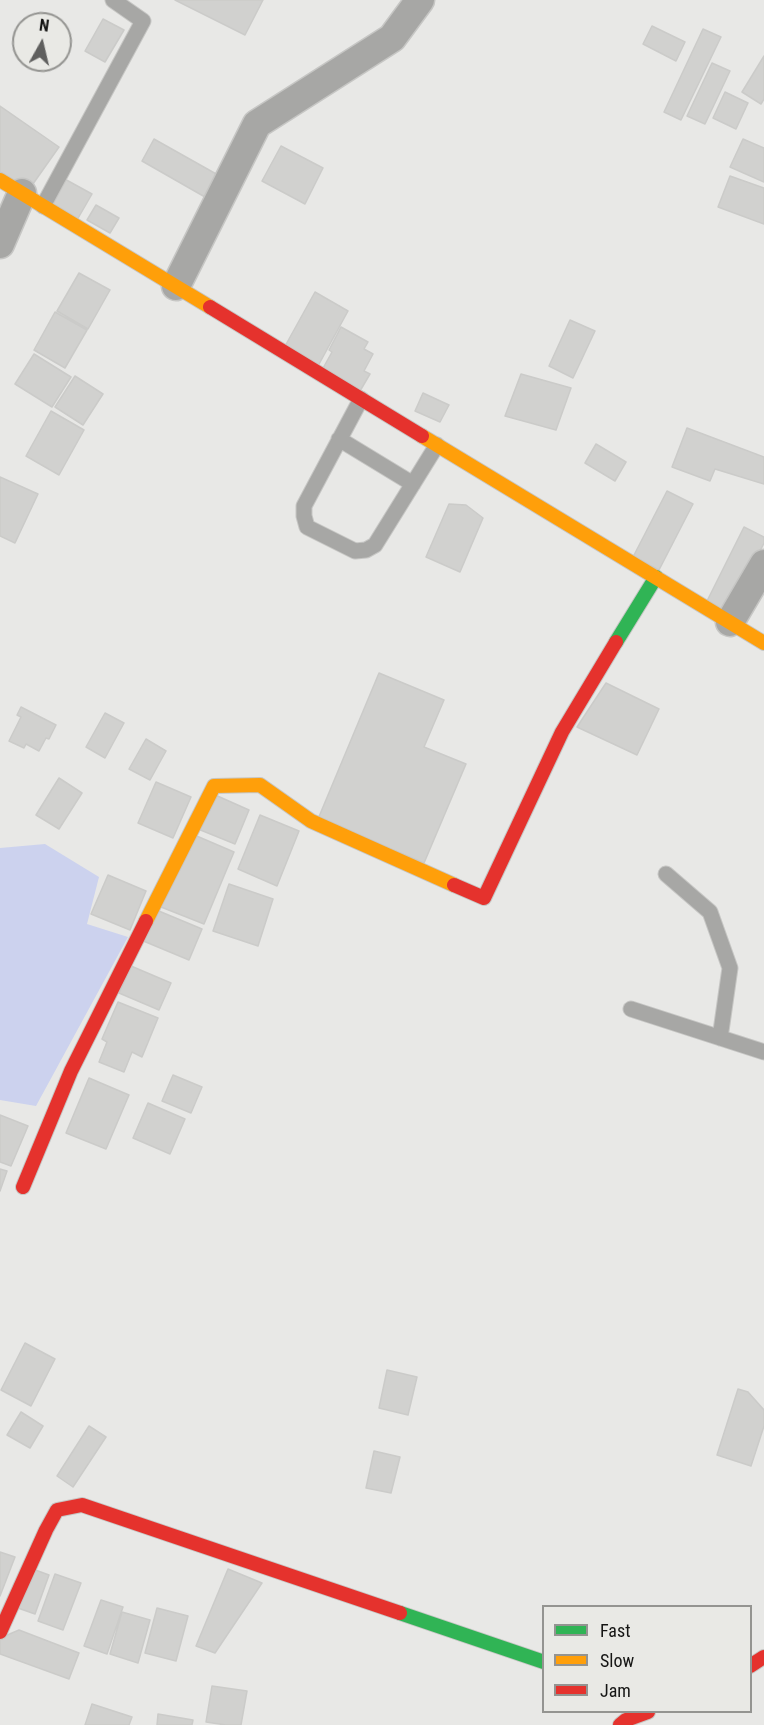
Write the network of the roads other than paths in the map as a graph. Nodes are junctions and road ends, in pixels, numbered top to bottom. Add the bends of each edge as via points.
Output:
1 (113, 0) edge
2 (420, 0) edge
3 (22, 193) edge
4 (0, 244) edge
5 (176, 286) junction
6 (361, 399) junction
7 (339, 439) junction
8 (437, 445) junction
9 (413, 484) junction
10 (764, 564) edge
11 (656, 577) junction
12 (730, 622) junction
13 (764, 643) edge
14 (666, 874) dead end
15 (631, 1010) dead end
16 (720, 1038) junction
17 (764, 1052) edge
18 (23, 1186) dead end
19 (0, 1632) edge
20 (542, 1662) edge
21 (645, 1713) edge
22 (620, 1725) edge

1 - 3 lane via 143,21
2 - 5 street via 392,38 257,124
3 - 4 street
3 - 5 street
5 - 6 street
6 - 7 lane
6 - 8 street
7 - 9 lane
7 - 9 lane via 304,506 307,527 355,551 366,550 375,544
8 - 9 lane
8 - 11 street
10 - 12 street
11 - 12 street
11 - 18 street via 562,732 484,898 311,821 260,785 214,786 71,1071
12 - 13 street
14 - 16 lane via 710,912 730,968
15 - 16 lane
16 - 17 lane
19 - 20 street via 57,1510 82,1505
21 - 22 street

